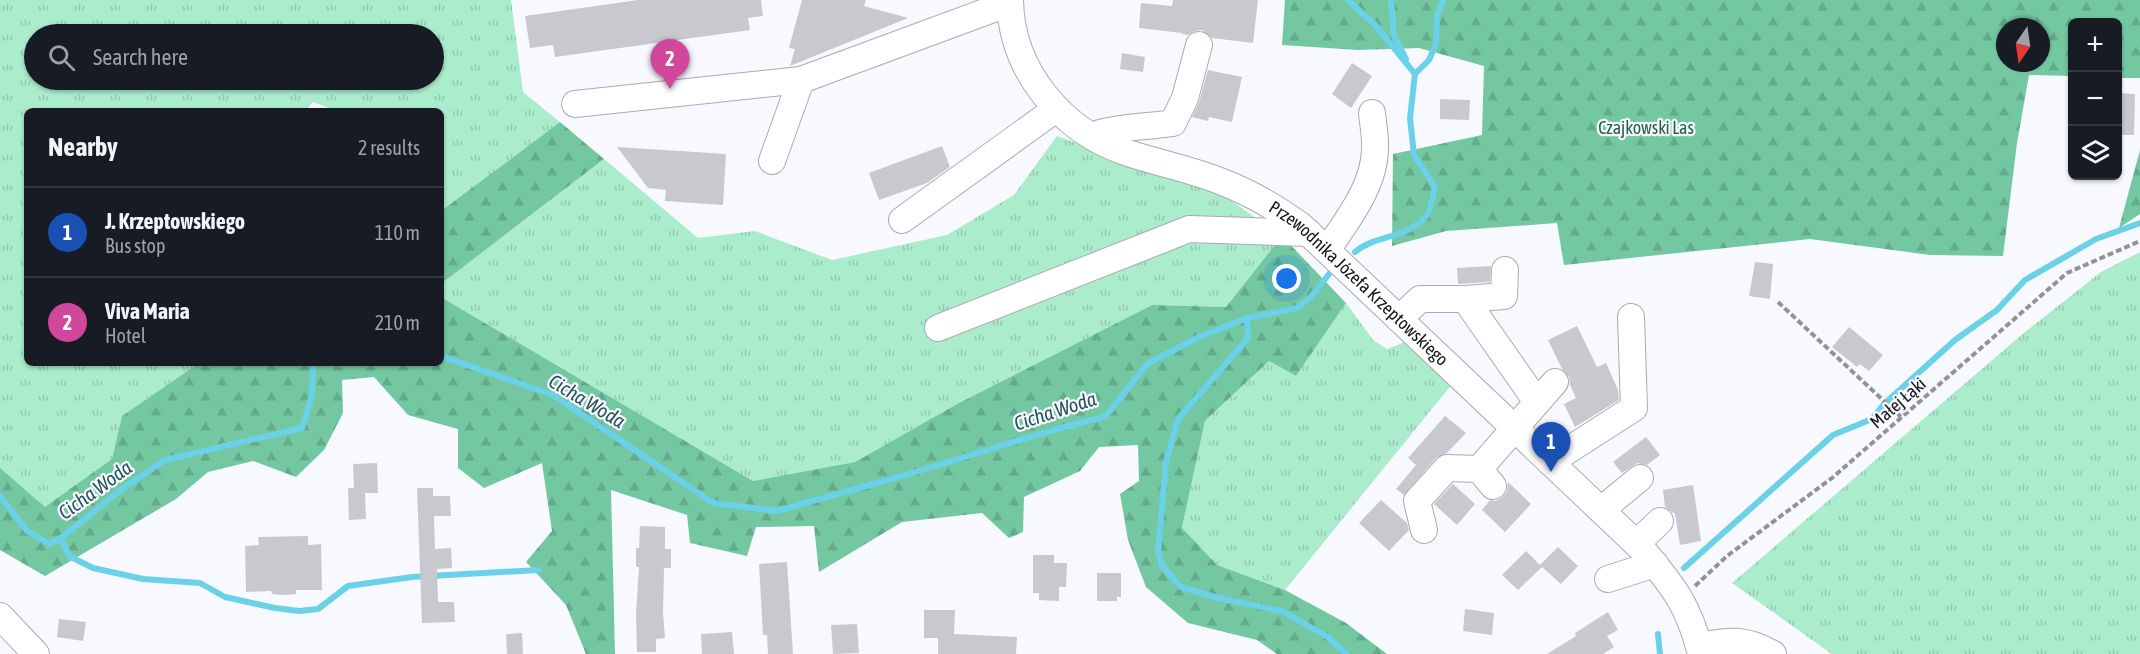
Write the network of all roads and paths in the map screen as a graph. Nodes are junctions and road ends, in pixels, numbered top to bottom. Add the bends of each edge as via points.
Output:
1 (1010, 3) edge
2 (1199, 45) dead end
3 (801, 81) junction
4 (575, 104) dead end
5 (1056, 109) junction
6 (1372, 113) dead end
7 (1096, 140) junction
8 (772, 161) dead end
9 (902, 220) dead end
10 (1318, 241) junction
11 (2140, 241) edge
12 (1505, 270) dead end
13 (1465, 299) junction
14 (1778, 302) dead end
15 (1631, 317) dead end
16 (1399, 319) junction
17 (938, 328) dead end
18 (1555, 382) dead end
19 (1537, 402) junction
20 (1901, 417) junction
21 (1515, 428) junction
22 (1550, 462) junction
23 (1640, 478) dead end
24 (1601, 510) junction
25 (1660, 520) dead end
26 (1424, 530) dead end
27 (1637, 543) junction
28 (1655, 564) junction
29 (1608, 579) dead end
30 (1686, 610) junction
31 (0, 616) edge
32 (1700, 650) edge
33 (34, 653) edge
34 (1773, 654) edge

1 - 3 street
1 - 5 street, Przewodnika Józefa Krzeptowskiego via 1026,68
2 - 7 street via 1185,98 1173,123 1119,127 1100,133
3 - 4 street
3 - 8 street
5 - 7 street, Przewodnika Józefa Krzeptowskiego
5 - 9 street
6 - 10 street via 1375,150 1371,177 1357,203
7 - 10 street, Przewodnika Józefa Krzeptowskiego via 1221,181 1279,210
10 - 16 street, Przewodnika Józefa Krzeptowskiego
10 - 17 street via 1189,229
11 - 20 path, Małej Łąki via 2067,273
12 - 13 street via 1504,297
13 - 16 street via 1420,299
13 - 19 street
14 - 20 path
15 - 22 street via 1634,408
16 - 21 street, Przewodnika Józefa Krzeptowskiego
18 - 19 street
19 - 21 street
20 - 30 path, Małej Łąki via 1832,478 1727,556
21 - 22 street, Przewodnika Józefa Krzeptowskiego
21 - 26 street via 1486,477 1447,468 1417,501
22 - 24 street, Przewodnika Józefa Krzeptowskiego
23 - 24 street
24 - 27 street, Przewodnika Józefa Krzeptowskiego
25 - 27 street
27 - 28 street, Przewodnika Józefa Krzeptowskiego
28 - 29 street
28 - 30 street, Przewodnika Józefa Krzeptowskiego
30 - 32 street, Przewodnika Józefa Krzeptowskiego
31 - 33 street
32 - 34 street via 1736,640

